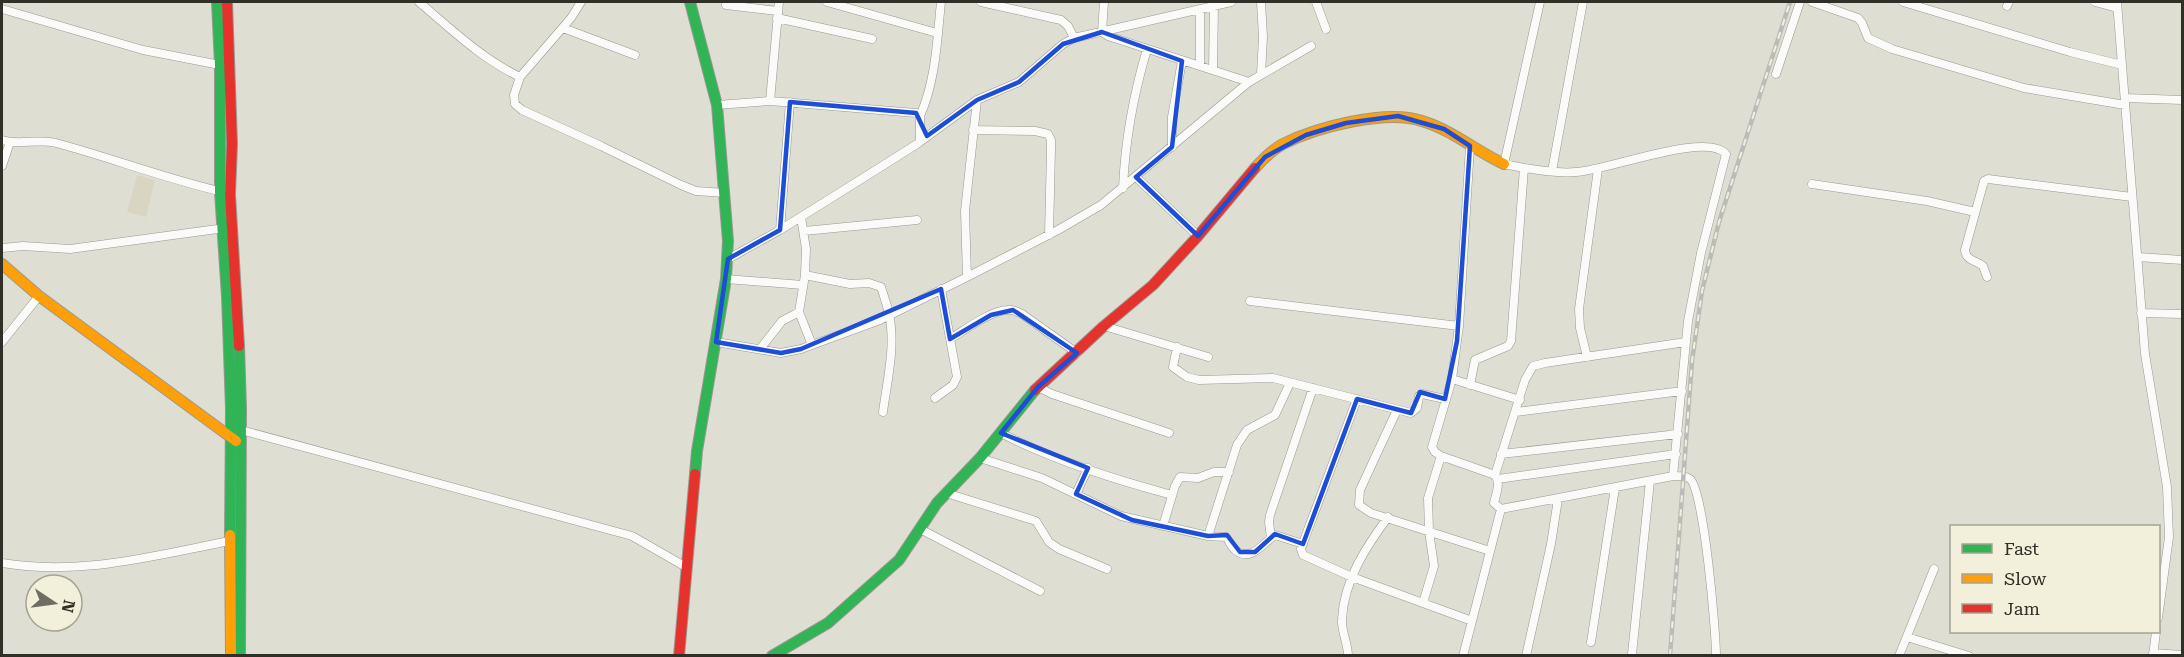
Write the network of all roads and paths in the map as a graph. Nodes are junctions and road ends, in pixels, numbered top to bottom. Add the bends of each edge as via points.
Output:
1 (227, 2) edge
2 (419, 2) edge
3 (581, 2) edge
4 (690, 2) edge
5 (779, 2) edge
6 (827, 2) edge
7 (941, 2) edge
8 (981, 2) edge
9 (1104, 2) edge
10 (1231, 2) edge
11 (1262, 2) edge
12 (1316, 2) edge
13 (1540, 2) edge
14 (1583, 2) edge
15 (1800, 2) edge
16 (1812, 2) edge
17 (1904, 2) edge
18 (2095, 2) edge
19 (219, 5) edge
20 (726, 5) dead end
21 (1015, 5) edge
22 (2117, 5) edge
23 (1214, 6) junction
24 (2, 9) edge
25 (1200, 9) junction
26 (778, 14) junction
27 (563, 28) junction
28 (1326, 28) dead end
29 (1102, 32) junction
30 (938, 33) junction
31 (1074, 38) junction
32 (872, 39) dead end
33 (1311, 46) dead end
34 (1147, 49) junction
35 (635, 55) dead end
36 (1182, 61) junction
37 (220, 65) junction
38 (2122, 65) junction
39 (1200, 66) junction
40 (1213, 70) junction
41 (1776, 74) dead end
42 (1261, 75) junction
43 (520, 78) junction
44 (1249, 82) junction
45 (770, 100) junction
46 (977, 100) junction
47 (2182, 100) edge
48 (790, 102) junction
49 (2125, 102) junction
50 (717, 105) junction
51 (920, 116) junction
52 (973, 130) junction
53 (2, 140) edge
54 (920, 141) junction
55 (10, 142) junction
56 (1470, 146) junction
57 (1172, 147) junction
58 (1504, 164) junction
59 (2, 166) edge
60 (1524, 168) junction
61 (1598, 169) junction
62 (1552, 171) junction
63 (1136, 177) junction
64 (1812, 184) dead end
65 (1123, 188) junction
66 (225, 193) junction
67 (725, 193) junction
68 (2133, 197) junction
69 (1975, 212) junction
70 (801, 217) junction
71 (918, 220) dead end
72 (227, 228) junction
73 (780, 230) junction
74 (804, 231) junction
75 (1048, 235) junction
76 (1198, 236) junction
77 (2, 248) edge
78 (2138, 257) junction
79 (728, 259) junction
80 (2182, 260) edge
81 (2, 264) edge
82 (805, 275) junction
83 (967, 277) junction
84 (1987, 277) dead end
85 (726, 279) junction
86 (803, 285) junction
87 (941, 289) junction
88 (39, 296) junction
89 (1250, 302) dead end
90 (800, 312) junction
91 (2141, 313) junction
92 (2182, 314) edge
93 (890, 315) junction
94 (1104, 326) junction
95 (1458, 326) junction
96 (950, 339) junction
97 (2, 342) edge
98 (716, 342) junction
99 (1686, 342) junction
100 (812, 345) junction
101 (1177, 347) junction
102 (760, 349) junction
103 (1077, 352) junction
104 (1208, 357) dead end
105 (1587, 357) junction
106 (1452, 379) junction
107 (1290, 382) junction
108 (1470, 385) junction
109 (1038, 387) junction
110 (1313, 388) junction
111 (1682, 391) junction
112 (935, 398) dead end
113 (1357, 399) junction
114 (1445, 399) junction
115 (1520, 400) junction
116 (1397, 410) junction
117 (883, 412) dead end
118 (1516, 412) junction
119 (241, 430) junction
120 (1001, 432) junction
121 (1169, 433) dead end
122 (1678, 434) junction
123 (231, 437) junction
124 (241, 445) junction
125 (1501, 454) junction
126 (1676, 454) junction
127 (1441, 456) junction
128 (980, 458) junction
129 (1088, 468) junction
130 (1229, 472) junction
131 (1672, 476) junction
132 (1496, 477) junction
133 (1650, 481) junction
134 (1615, 488) junction
135 (946, 493) junction
136 (1076, 494) junction
137 (1172, 495) junction
138 (1558, 499) junction
139 (1501, 509) junction
140 (1388, 518) junction
141 (1163, 526) junction
142 (920, 529) junction
143 (1429, 531) junction
144 (1208, 536) junction
145 (1271, 538) junction
146 (230, 541) junction
147 (1303, 544) junction
148 (1490, 551) junction
149 (2, 563) edge
150 (686, 567) junction
151 (1107, 569) dead end
152 (1934, 569) dead end
153 (1352, 577) junction
154 (1040, 591) dead end
155 (1423, 603) junction
156 (2160, 605) edge
157 (1472, 621) junction
158 (2156, 633) edge
159 (1907, 637) junction
160 (1591, 642) dead end
161 (1939, 651) edge
162 (1632, 654) edge
163 (2153, 654) edge
164 (235, 655) edge
165 (1350, 655) edge
166 (2182, 655) edge
167 (679, 656) edge
168 (772, 656) edge
169 (1463, 656) edge
170 (1526, 656) edge
171 (1716, 656) edge
172 (1899, 656) edge
173 (1969, 656) edge

1 - 66 street via 232,144
2 - 43 street via 478,52
3 - 27 street
4 - 50 street
5 - 26 street
6 - 30 street
7 - 30 street
8 - 21 street
9 - 29 street
10 - 23 street
11 - 42 street
12 - 28 street
13 - 58 street
14 - 62 street
15 - 41 street
16 - 49 street via 1858,18 1868,38 1892,48 2024,88
17 - 38 street
18 - 22 street
19 - 37 street
20 - 26 street
21 - 31 street via 1061,20
22 - 38 street
23 - 25 street
23 - 40 street
24 - 37 street via 143,50
25 - 29 street
25 - 39 street
26 - 32 street
26 - 45 street
27 - 35 street
27 - 43 street
29 - 31 street
29 - 34 street
30 - 51 street via 927,99
31 - 46 street via 1019,82
33 - 42 street
34 - 36 street
34 - 65 street via 1126,152
36 - 39 street
36 - 57 street via 1172,117
37 - 66 street
38 - 49 street
39 - 40 street
40 - 44 street
42 - 44 street
43 - 67 street via 514,95 515,104 522,110 681,185 696,191
44 - 57 street
45 - 48 street
45 - 50 street
46 - 52 street
46 - 54 street
47 - 49 street
48 - 51 street
48 - 73 street
49 - 68 street
50 - 67 street
51 - 54 street
52 - 75 street via 1048,134
52 - 83 street via 965,212
53 - 55 street
54 - 70 street
55 - 59 street
55 - 66 street via 43,140
56 - 58 street
56 - 76 street via 1444,129 1398,116 1346,123 1305,135 1265,158
56 - 95 street
57 - 63 street
58 - 60 street
60 - 62 street
60 - 108 street via 1511,341 1508,346 1475,360
61 - 62 street
61 - 99 street via 1686,147 1723,150 1726,154 1701,253
61 - 105 street via 1579,309
63 - 65 street
63 - 76 street
64 - 69 street
65 - 75 street
66 - 72 street
67 - 79 street
68 - 69 street via 1988,179 1982,184
68 - 78 street
69 - 84 street via 1965,250 1966,255 1983,266
70 - 73 street
70 - 74 street
71 - 74 street
72 - 77 street via 70,249
72 - 119 street via 237,295
72 - 123 street
73 - 79 street
74 - 82 street
75 - 83 street
76 - 94 street via 1153,285
78 - 80 street
78 - 91 street
79 - 85 street
81 - 88 street
82 - 86 street
82 - 93 street via 850,284 876,284 881,287
83 - 87 street
85 - 86 street
85 - 98 street
86 - 90 street
87 - 93 street
87 - 96 street
88 - 97 street
88 - 123 street
89 - 95 street
90 - 100 street
90 - 102 street via 782,321
91 - 92 street
91 - 156 street via 2167,487 2167,559
93 - 100 street
93 - 117 street via 891,352
94 - 101 street
94 - 103 street
95 - 106 street
96 - 103 street via 991,315 1013,310
96 - 112 street via 956,381
98 - 102 street
98 - 150 street via 698,450
99 - 105 street
99 - 111 street
100 - 102 street via 781,353
101 - 104 street
101 - 107 street via 1173,367 1199,381 1264,378
103 - 109 street
105 - 115 street via 1533,366
106 - 108 street
106 - 114 street
107 - 110 street
107 - 130 street via 1275,415 1252,426 1242,437
108 - 115 street
109 - 120 street
109 - 121 street
110 - 113 street
110 - 145 street via 1270,515
111 - 118 street
111 - 122 street
113 - 116 street
113 - 147 street
114 - 116 street via 1422,394 1415,412
114 - 127 street via 1432,447
115 - 118 street
116 - 140 street via 1359,498 1364,509
118 - 125 street
119 - 124 street
119 - 150 street via 632,536
120 - 128 street
120 - 129 street
122 - 125 street
122 - 126 street
123 - 124 street
123 - 146 street
124 - 164 street
125 - 132 street
126 - 131 street
126 - 132 street
127 - 132 street
127 - 143 street via 1428,498
128 - 135 street
128 - 136 street
129 - 136 street
129 - 137 street
130 - 137 street via 1180,477
130 - 144 street
131 - 133 street
131 - 171 street via 1690,478 1695,485 1713,601
132 - 139 street via 1494,503
133 - 134 street
133 - 162 street
134 - 138 street
134 - 160 street
135 - 142 street
135 - 151 street via 1036,521 1049,542 1059,549
136 - 141 street via 1121,516
137 - 141 street
138 - 139 street
138 - 170 street
139 - 148 street
140 - 143 street
140 - 153 street via 1367,546
141 - 144 street
142 - 154 street
142 - 168 street via 899,560 845,610
143 - 148 street
143 - 155 street via 1434,566
144 - 145 street via 1226,537 1234,549 1248,554
145 - 147 street via 1280,536
146 - 149 street via 72,568
146 - 164 street
147 - 153 street via 1301,549 1307,558
148 - 157 street
150 - 167 street
152 - 159 street
153 - 155 street
153 - 165 street via 1342,621
155 - 157 street
157 - 169 street
158 - 163 street
159 - 161 street
159 - 172 street
161 - 173 street
163 - 166 street

